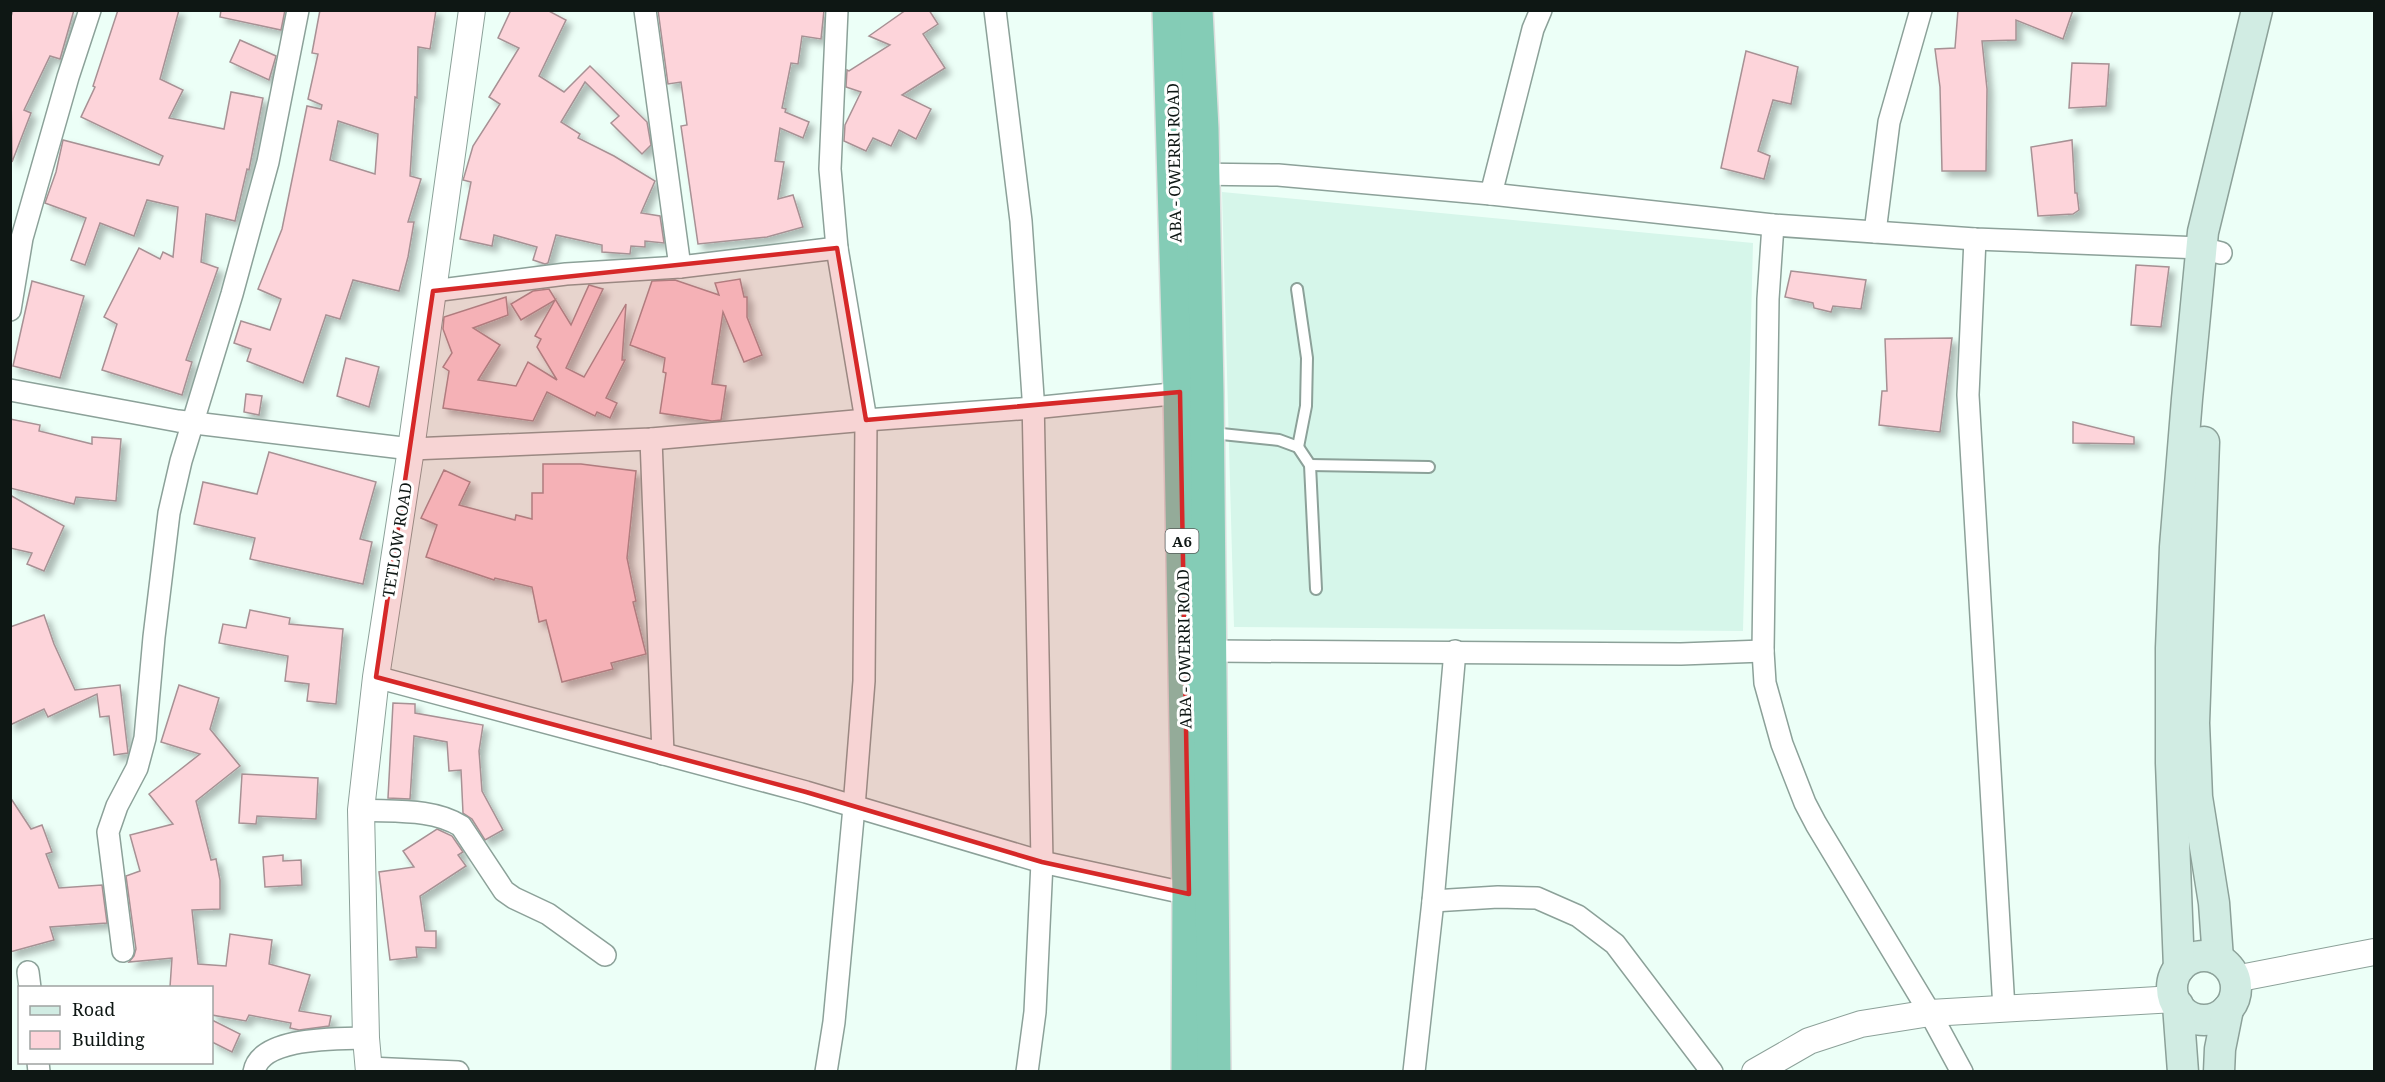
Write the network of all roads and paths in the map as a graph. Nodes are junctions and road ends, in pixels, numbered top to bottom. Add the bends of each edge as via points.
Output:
1 (90, 10) edge
2 (298, 10) edge
3 (472, 10) edge
4 (645, 10) edge
5 (837, 10) edge
6 (995, 10) edge
7 (1169, 10) edge
8 (1196, 10) edge
9 (1540, 10) edge
10 (1921, 10) edge
11 (2257, 10) edge
12 (2276, 10) edge
13 (1188, 174) junction
14 (1491, 194) junction
15 (1773, 225) junction
16 (1875, 232) junction
17 (1975, 239) junction
18 (837, 248) junction
19 (2211, 250) junction
20 (680, 267) junction
21 (1296, 289) dead end
22 (433, 291) junction
23 (10, 310) edge
24 (10, 390) edge
25 (1193, 392) junction
26 (1033, 408) junction
27 (866, 420) junction
28 (193, 423) junction
29 (1208, 433) junction
30 (651, 440) junction
31 (1298, 447) junction
32 (411, 449) junction
33 (1310, 465) junction
34 (1429, 467) dead end
35 (1316, 589) dead end
36 (1212, 651) junction
37 (1455, 651) junction
38 (1763, 651) junction
39 (376, 677) junction
40 (663, 754) junction
41 (854, 807) junction
42 (361, 810) junction
43 (1042, 862) junction
44 (1189, 894) junction
45 (1433, 901) junction
46 (123, 951) dead end
47 (2374, 952) edge
48 (605, 955) dead end
49 (2179, 968) junction
50 (2227, 969) junction
51 (2176, 1002) junction
52 (2004, 1008) junction
53 (2228, 1009) junction
54 (1930, 1012) junction
55 (366, 1038) junction
56 (369, 1070) edge
57 (254, 1071) edge
58 (458, 1071) edge
59 (826, 1071) edge
60 (1027, 1071) edge
61 (1188, 1071) edge
62 (1214, 1071) edge
63 (1414, 1071) edge
64 (1712, 1071) edge
65 (1755, 1071) edge
66 (1962, 1071) edge
67 (2183, 1071) edge
68 (2218, 1071) edge

1 - 23 street via 22,238
2 - 28 street via 268,162
3 - 22 street, TETLOW ROAD
4 - 20 street
5 - 18 street via 830,169
6 - 26 street via 1021,221
7 - 13 highway, ABA - OWERRI ROAD / A6
8 - 13 highway, ABA - OWERRI ROAD / A6
9 - 14 street
10 - 16 street via 1889,122
11 - 19 main road via 2239,82
12 - 19 main road
13 - 14 street via 1278,175
13 - 25 highway, ABA - OWERRI ROAD / A6
14 - 15 street
15 - 16 street
15 - 38 street via 1768,299
16 - 17 street
17 - 19 street
17 - 52 street via 1968,395
18 - 20 street
18 - 27 street
19 - 49 main road via 2195,304 2175,547 2171,763
19 - 50 main road via 2215,291 2201,475 2194,723 2197,797
20 - 22 street via 566,274
21 - 31 lane via 1306,358 1306,406
22 - 32 street, TETLOW ROAD
24 - 28 street
25 - 26 street
25 - 29 highway, ABA - OWERRI ROAD / A6
25 - 44 highway, ABA - OWERRI ROAD / A6
26 - 27 street
26 - 43 street
27 - 30 street
27 - 41 street via 864,681
28 - 32 street
28 - 46 street via 169,513 145,738 137,768 108,832
29 - 31 lane via 1279,440
29 - 36 highway, ABA - OWERRI ROAD / A6
30 - 32 street
30 - 40 street
31 - 33 lane
32 - 39 street, TETLOW ROAD
33 - 34 lane
33 - 35 lane
36 - 37 street
36 - 62 highway, ABA - OWERRI ROAD / A6
37 - 38 street
37 - 45 street
38 - 54 street via 1765,683 1782,744 1805,803
39 - 40 street
39 - 42 street, TETLOW ROAD
40 - 41 street
41 - 43 street
41 - 59 street
42 - 48 street via 450,819 461,826 504,891 548,914
42 - 55 street, TETLOW ROAD
43 - 44 street
43 - 60 street via 1035,1012
44 - 61 highway, ABA - OWERRI ROAD / A6
45 - 63 street
45 - 64 street via 1537,898 1578,916 1615,944
47 - 50 street
49 - 50 main road via 2197,957
49 - 51 main road via 2173,983
50 - 53 main road via 2236,992
51 - 52 street
51 - 53 main road via 2186,1014 2198,1019 2218,1017
51 - 67 main road
52 - 54 street
53 - 68 main road
54 - 65 street via 1861,1024 1809,1041
54 - 66 street
55 - 56 street, TETLOW ROAD
55 - 57 street via 286,1044 267,1053
56 - 58 street

